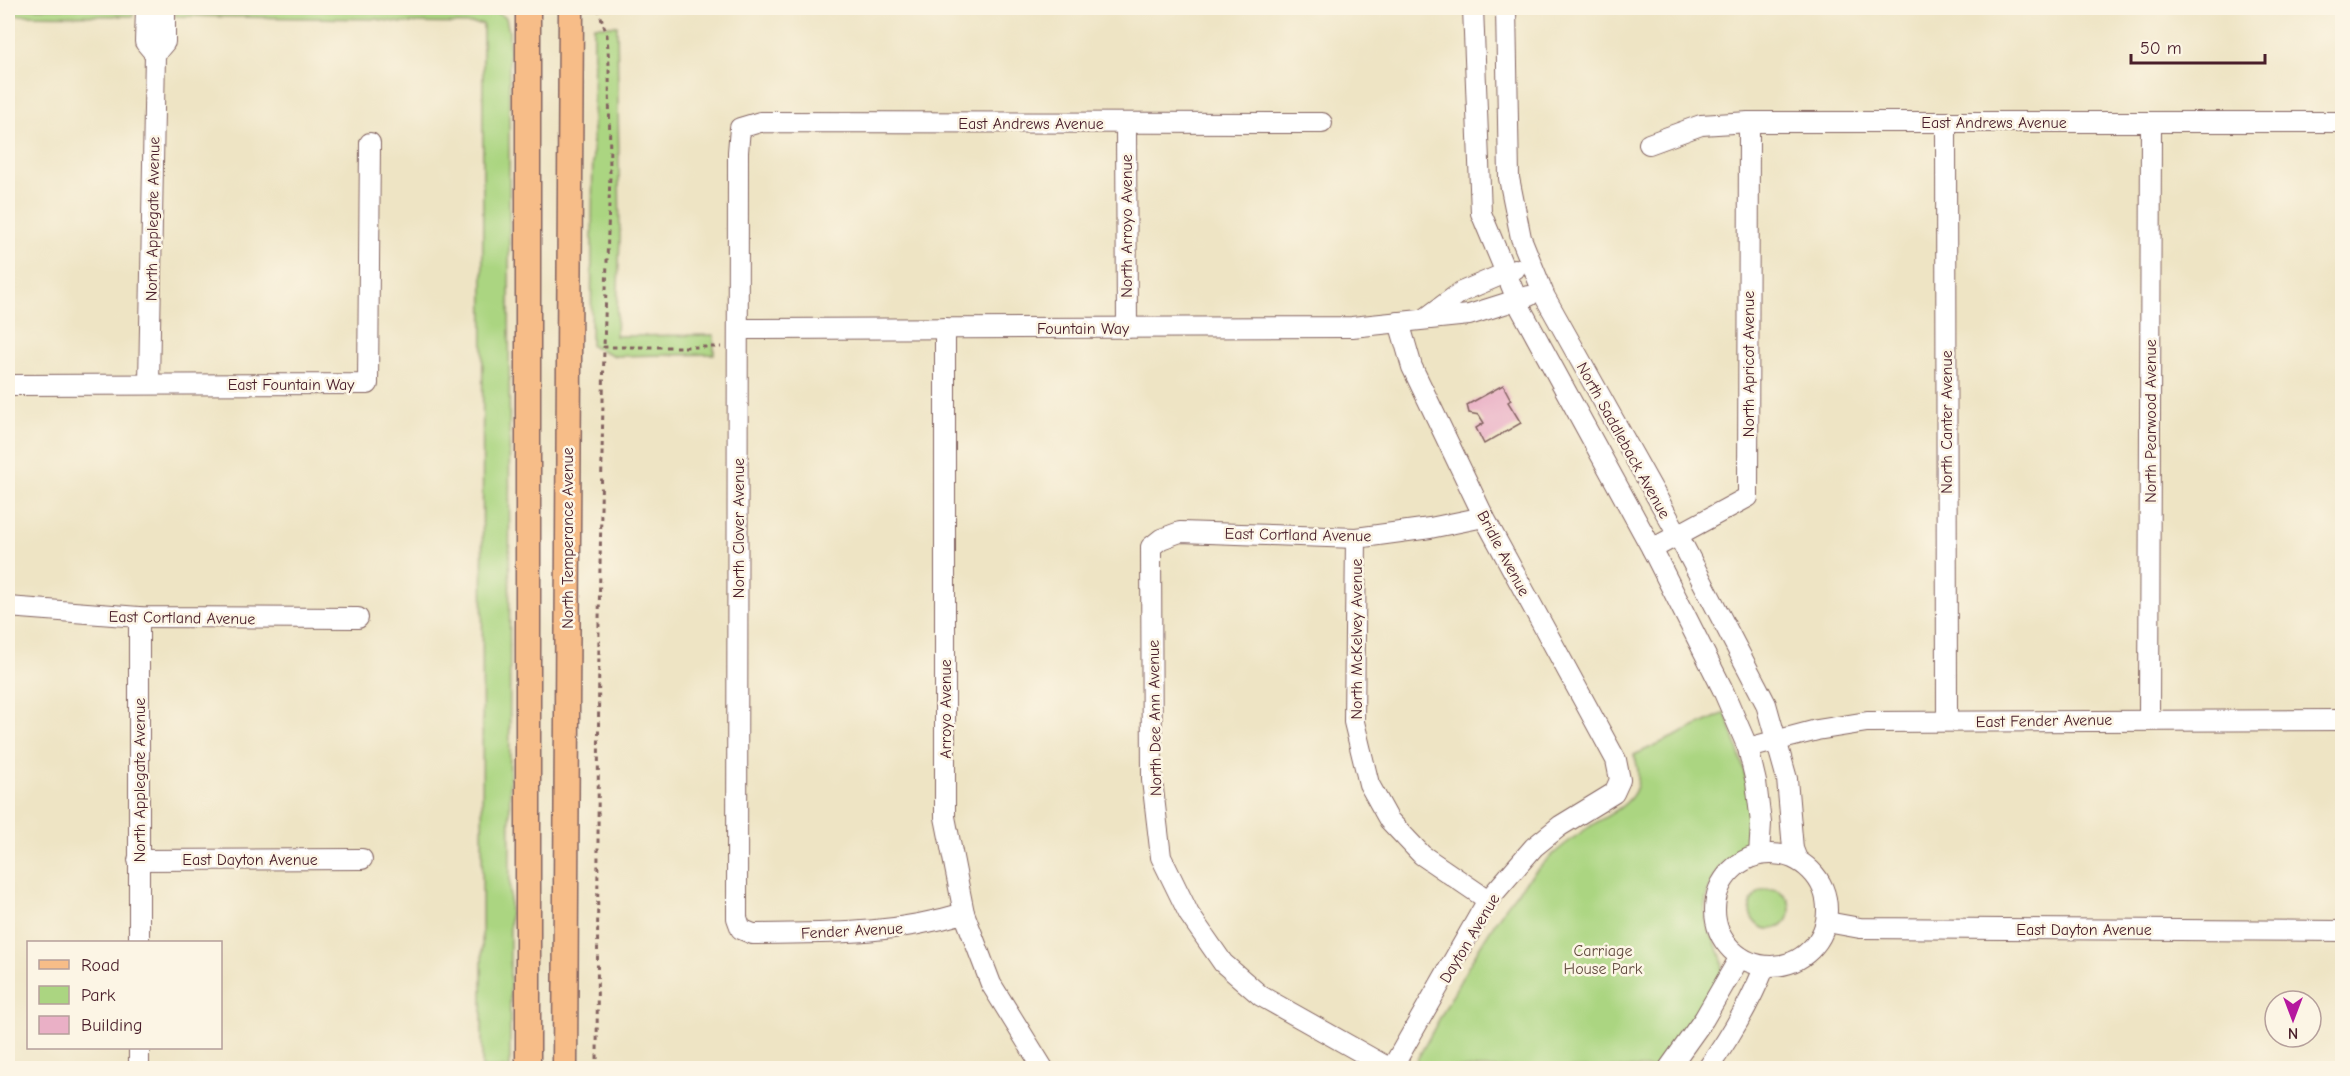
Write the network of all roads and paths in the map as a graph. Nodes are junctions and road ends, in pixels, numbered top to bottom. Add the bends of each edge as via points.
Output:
1 (146, 8) edge
2 (165, 8) edge
3 (528, 8) edge
4 (571, 8) edge
5 (598, 8) edge
6 (1473, 8) edge
7 (1506, 8) edge
8 (155, 54) junction
9 (1749, 122) junction
10 (1946, 122) junction
11 (2151, 122) junction
12 (2343, 122) edge
13 (1322, 123) dead end
14 (1126, 124) junction
15 (740, 128) joint
16 (370, 143) dead end
17 (1649, 144) dead end
18 (1532, 263) junction
19 (1505, 273) junction
20 (1542, 290) junction
21 (1518, 302) junction
22 (1426, 318) junction
23 (1399, 322) junction
24 (945, 328) junction
25 (1127, 328) junction
26 (739, 338) junction
27 (604, 347) junction
28 (149, 384) junction
29 (8, 385) edge
30 (1484, 517) junction
31 (1678, 536) junction
32 (1356, 538) junction
33 (1151, 547) joint
34 (1652, 549) junction
35 (8, 607) edge
36 (139, 617) junction
37 (358, 618) dead end
38 (2149, 719) junction
39 (2343, 720) edge
40 (1947, 722) junction
41 (1779, 740) junction
42 (1748, 748) junction
43 (1620, 780) joint
44 (1759, 855) junction
45 (362, 859) dead end
46 (1797, 859) junction
47 (138, 860) junction
48 (1488, 900) junction
49 (964, 913) junction
50 (1827, 922) junction
51 (741, 928) joint
52 (2343, 931) edge
53 (139, 941) edge
54 (1740, 957) junction
55 (1765, 966) junction
56 (139, 1049) edge
57 (139, 1068) edge
58 (528, 1068) edge
59 (565, 1068) edge
60 (597, 1068) edge
61 (1043, 1068) edge
62 (1391, 1068) edge
63 (1669, 1068) edge
64 (1708, 1068) edge

1 - 8 street, North Applegate Avenue via 145,42
2 - 8 street, North Applegate Avenue via 165,42
3 - 58 main road
4 - 59 main road, North Temperance Avenue
5 - 27 path via 607,35 609,65
6 - 19 street, North Saddleback Avenue via 1481,213
7 - 18 street, North Saddleback Avenue via 1509,178 1521,238
8 - 28 street, North Applegate Avenue
9 - 10 street, East Andrews Avenue
9 - 17 street, East Andrews Avenue via 1701,125
9 - 31 street, North Apricot Avenue via 1748,497
10 - 11 street, East Andrews Avenue
10 - 40 street, North Canter Avenue
11 - 12 street, East Andrews Avenue
11 - 38 street, North Pearwood Avenue
13 - 14 street, East Andrews Avenue
14 - 15 street, East Andrews Avenue via 760,122
14 - 25 street, North Arroyo Avenue
15 - 26 street, North Clover Avenue
16 - 28 street, East Fountain Way via 368,384
18 - 19 street, Fountain Way
18 - 20 street, North Saddleback Avenue
19 - 21 street, North Saddleback Avenue
19 - 22 street, Fountain Way via 1461,292
20 - 21 street, Fountain Way
20 - 31 street, North Saddleback Avenue
21 - 22 street, Fountain Way via 1469,315
21 - 34 street, North Saddleback Avenue
22 - 23 street, Fountain Way
23 - 25 street, Fountain Way via 1352,327
23 - 30 street, Bridle Avenue via 1412,367
24 - 25 street, Fountain Way
24 - 26 street, Fountain Way
24 - 49 street, Arroyo Avenue via 945,817
26 - 27 path
26 - 51 street, North Clover Avenue via 737,918
27 - 60 path
28 - 29 street, East Fountain Way
30 - 32 street, East Cortland Avenue
30 - 43 street, Bridle Avenue via 1616,760
31 - 34 street, North Apricot Avenue
31 - 41 street, North Saddleback Avenue via 1767,704
32 - 33 street, East Cortland Avenue via 1180,532
32 - 48 street, North McKelvey Avenue via 1354,722 1370,784 1389,820 1422,855
33 - 62 street, North Dee Ann Avenue via 1152,780 1161,857 1189,914 1223,963 1261,996
34 - 42 street, North Saddleback Avenue
35 - 36 street, East Cortland Avenue
36 - 37 street, East Cortland Avenue
36 - 47 street, North Applegate Avenue
38 - 39 street, East Fender Avenue
38 - 40 street, East Fender Avenue
40 - 41 street, East Fender Avenue via 1867,722
41 - 42 street, East Fender Avenue
41 - 46 street, North Saddleback Avenue
42 - 44 street, North Saddleback Avenue via 1760,805
43 - 48 street, Dayton Avenue via 1614,793 1534,847
44 - 46 street
44 - 54 street via 1730,871 1719,888 1714,907 1725,944
45 - 47 street, East Dayton Avenue
46 - 50 street via 1820,881 1827,896
47 - 53 street, North Applegate Avenue
48 - 62 street, Dayton Avenue
49 - 51 street, Fender Avenue via 927,924 872,932 753,934
49 - 61 street, Arroyo Avenue via 991,984
50 - 52 street, East Dayton Avenue via 1860,928
50 - 55 street via 1816,945 1802,958 1784,965
54 - 55 street
54 - 63 street via 1704,1019
55 - 64 street via 1743,1013
56 - 57 street

